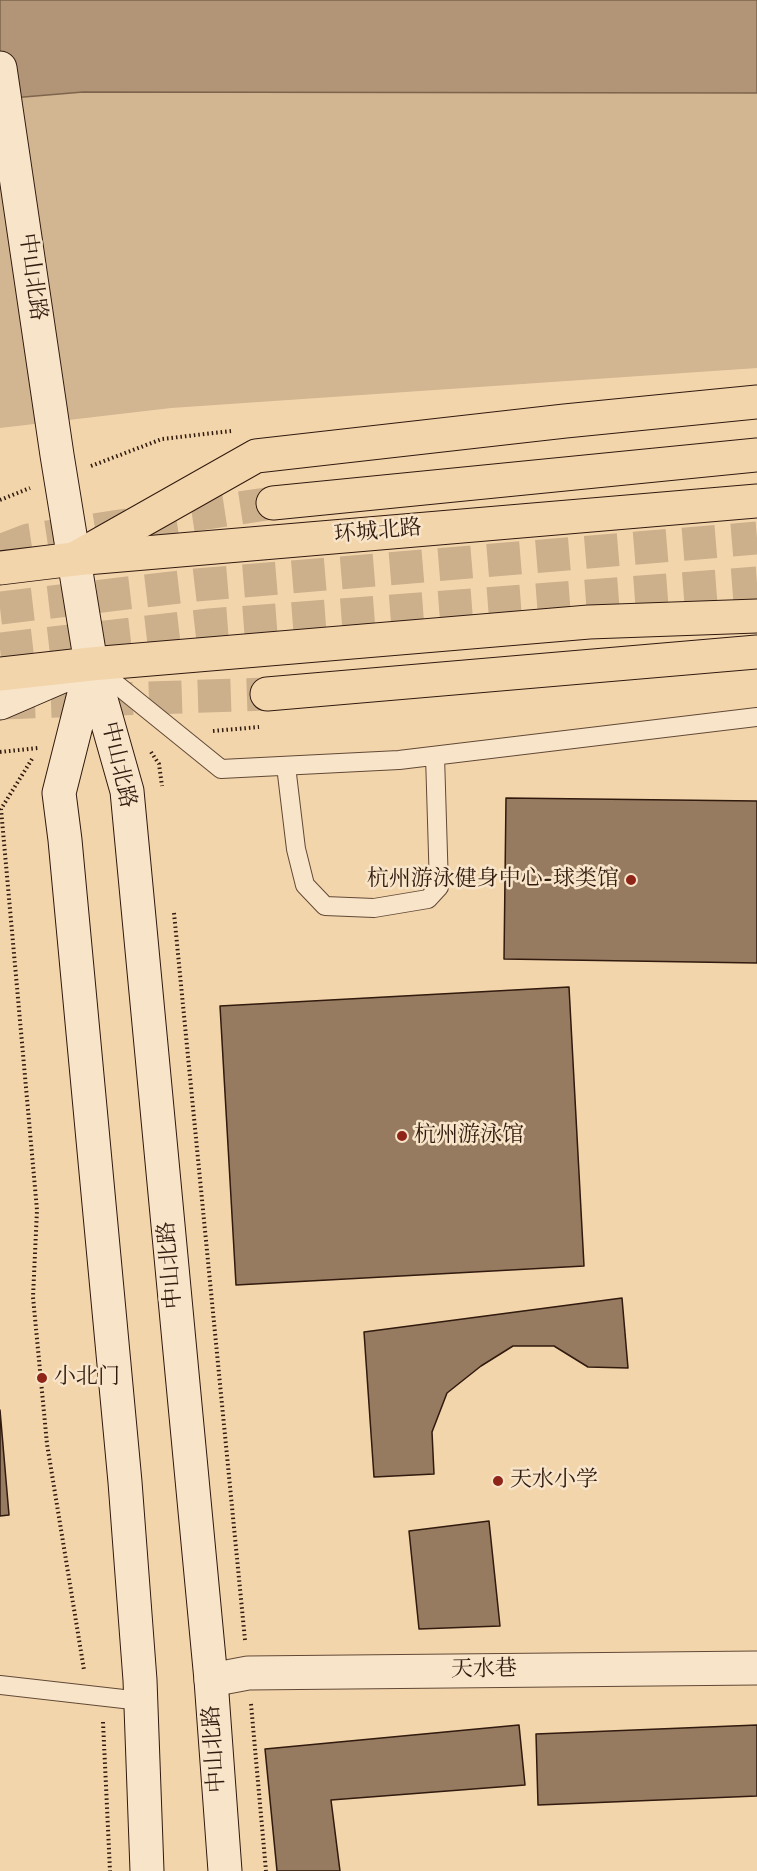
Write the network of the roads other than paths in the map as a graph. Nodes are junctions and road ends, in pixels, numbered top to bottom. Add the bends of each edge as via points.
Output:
1 (0, 68) edge
2 (757, 402) edge
3 (757, 455) edge
4 (757, 501) edge
5 (273, 503) tunnel mouth
6 (74, 559) junction
7 (0, 568) edge
8 (757, 616) edge
9 (757, 652) edge
10 (91, 664) junction
11 (0, 674) edge
12 (267, 694) tunnel mouth
13 (0, 703) edge
14 (757, 717) edge
15 (435, 756) junction
16 (286, 766) junction
17 (757, 1668) edge
18 (211, 1680) junction
19 (0, 1685) edge
20 (141, 1701) junction
21 (147, 1871) edge
22 (225, 1871) edge

1 - 6 main road, 中山北路
2 - 6 main road via 256,456
3 - 5 main road
4 - 6 main road, 环城北路
6 - 7 main road, 环城北路
6 - 10 main road, 中山北路
8 - 10 main road via 589,622
9 - 12 main road
10 - 11 main road
10 - 13 main road
10 - 16 lane via 221,769
10 - 18 main road, 中山北路 via 127,791
10 - 20 main road, 中山北路 via 58,792 120,1425
14 - 15 lane
15 - 16 lane
15 - 16 lane via 439,887 428,899 374,908 325,906 305,885 296,849
17 - 18 main road, 天水巷 via 248,1673
18 - 22 main road, 中山北路
19 - 20 lane
20 - 21 main road, 中山北路

